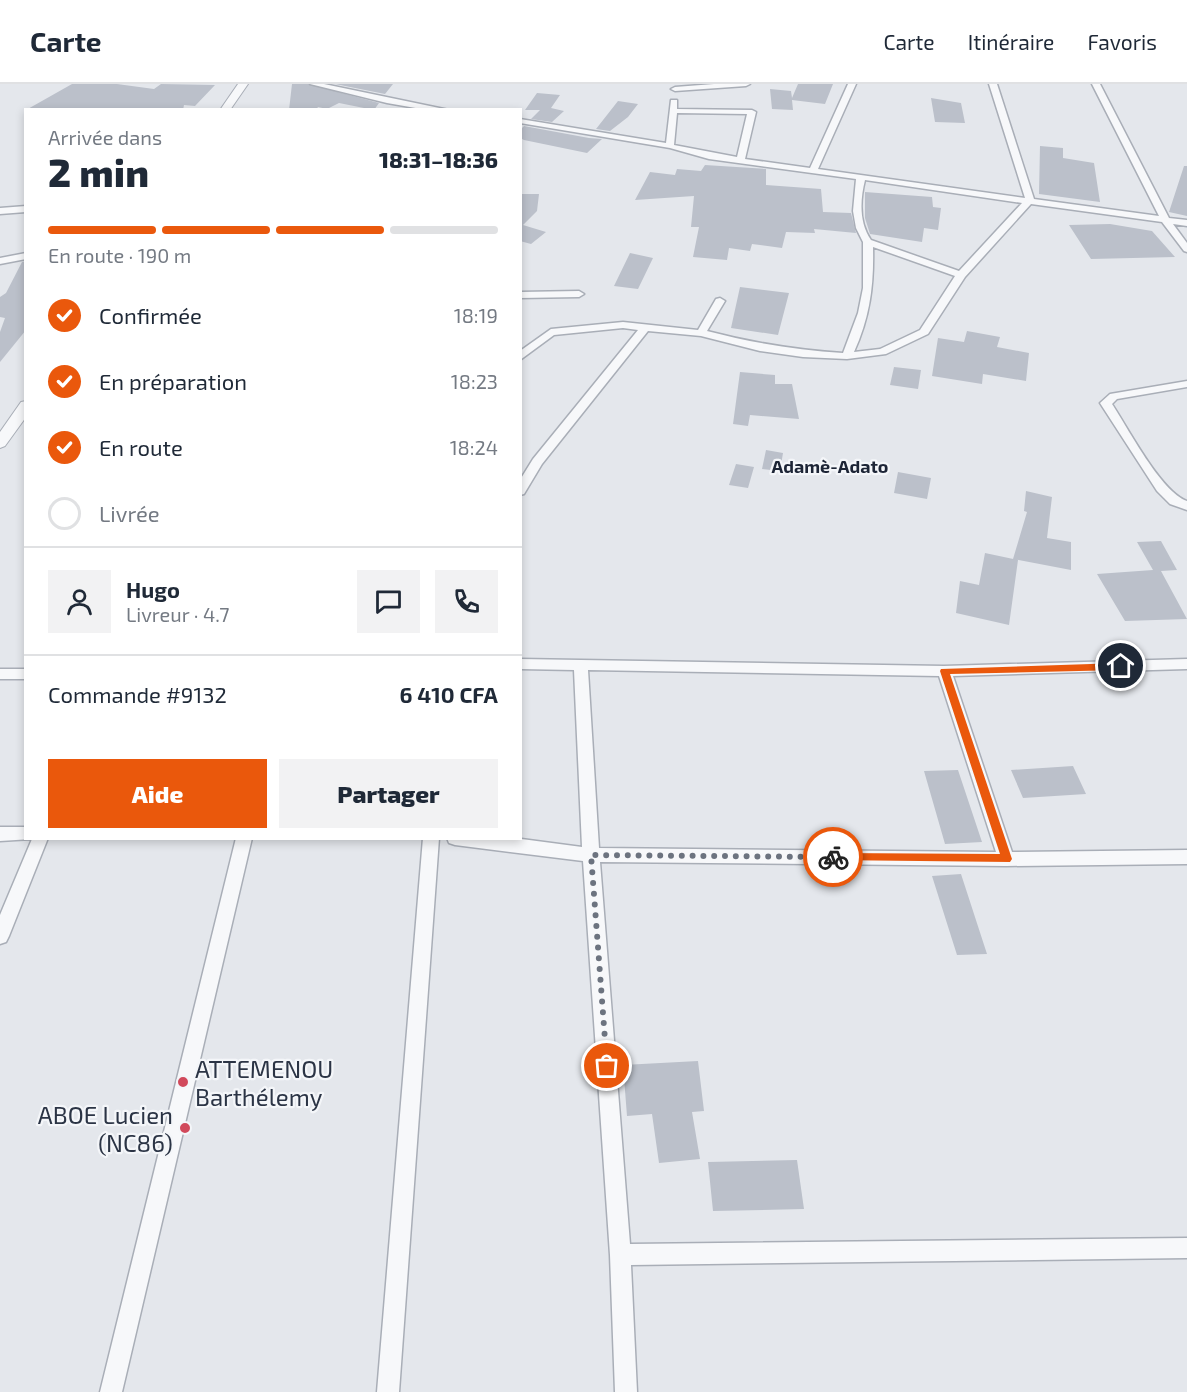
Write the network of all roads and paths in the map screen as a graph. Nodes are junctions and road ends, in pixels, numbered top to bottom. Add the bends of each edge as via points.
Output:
1 (243, 84) edge
2 (314, 84) edge
3 (746, 84) edge
4 (852, 84) edge
5 (993, 84) edge
6 (1096, 84) edge
7 (675, 86) edge
8 (226, 108) edge
9 (433, 108) edge
10 (673, 111) junction
11 (522, 121) edge
12 (670, 147) junction
13 (741, 159) junction
14 (813, 171) junction
15 (861, 177) junction
16 (1030, 199) junction
17 (24, 209) edge
18 (0, 211) edge
19 (1166, 221) junction
20 (1187, 223) edge
21 (868, 242) junction
22 (1187, 249) edge
23 (24, 256) edge
24 (0, 261) edge
25 (961, 275) junction
26 (579, 294) dead end
27 (522, 295) edge
28 (720, 301) dead end
29 (646, 327) junction
30 (701, 333) junction
31 (522, 355) edge
32 (847, 356) junction
33 (1187, 384) edge
34 (24, 408) edge
35 (0, 442) edge
36 (522, 488) edge
37 (1187, 506) edge
38 (522, 664) edge
39 (1187, 664) edge
40 (581, 666) junction
41 (944, 671) junction
42 (0, 674) edge
43 (24, 674) edge
44 (0, 834) edge
45 (24, 834) edge
46 (39, 840) edge
47 (244, 840) edge
48 (431, 840) edge
49 (471, 840) edge
50 (591, 855) junction
51 (1187, 857) edge
52 (1006, 859) junction
53 (0, 936) edge
54 (1187, 1248) edge
55 (620, 1255) junction
56 (111, 1392) edge
57 (388, 1392) edge
58 (626, 1392) edge

1 - 8 street
2 - 9 street
3 - 7 street
4 - 14 street
5 - 16 street
6 - 19 street
7 - 10 street
10 - 12 street
10 - 13 street via 752,112
11 - 12 street
12 - 13 street
13 - 14 street
14 - 15 street
15 - 16 street
15 - 21 street via 857,194 860,228
16 - 19 street
16 - 25 street
17 - 18 street
19 - 20 street
19 - 22 street
21 - 25 street
21 - 32 street via 866,310
23 - 24 street
25 - 32 street via 924,332 882,352
26 - 27 street
28 - 30 street
29 - 30 street
29 - 31 street via 602,326 551,332
29 - 36 street via 537,462
30 - 32 street via 760,348
33 - 37 street via 1114,396 1106,403 1161,488 1174,501
34 - 35 street
38 - 40 street
39 - 41 street
40 - 41 street
40 - 50 street
41 - 52 street
42 - 43 street
44 - 45 street
46 - 53 street
47 - 56 street
48 - 57 street
49 - 50 street
50 - 52 street
50 - 55 street
51 - 52 street
54 - 55 street
55 - 58 street

